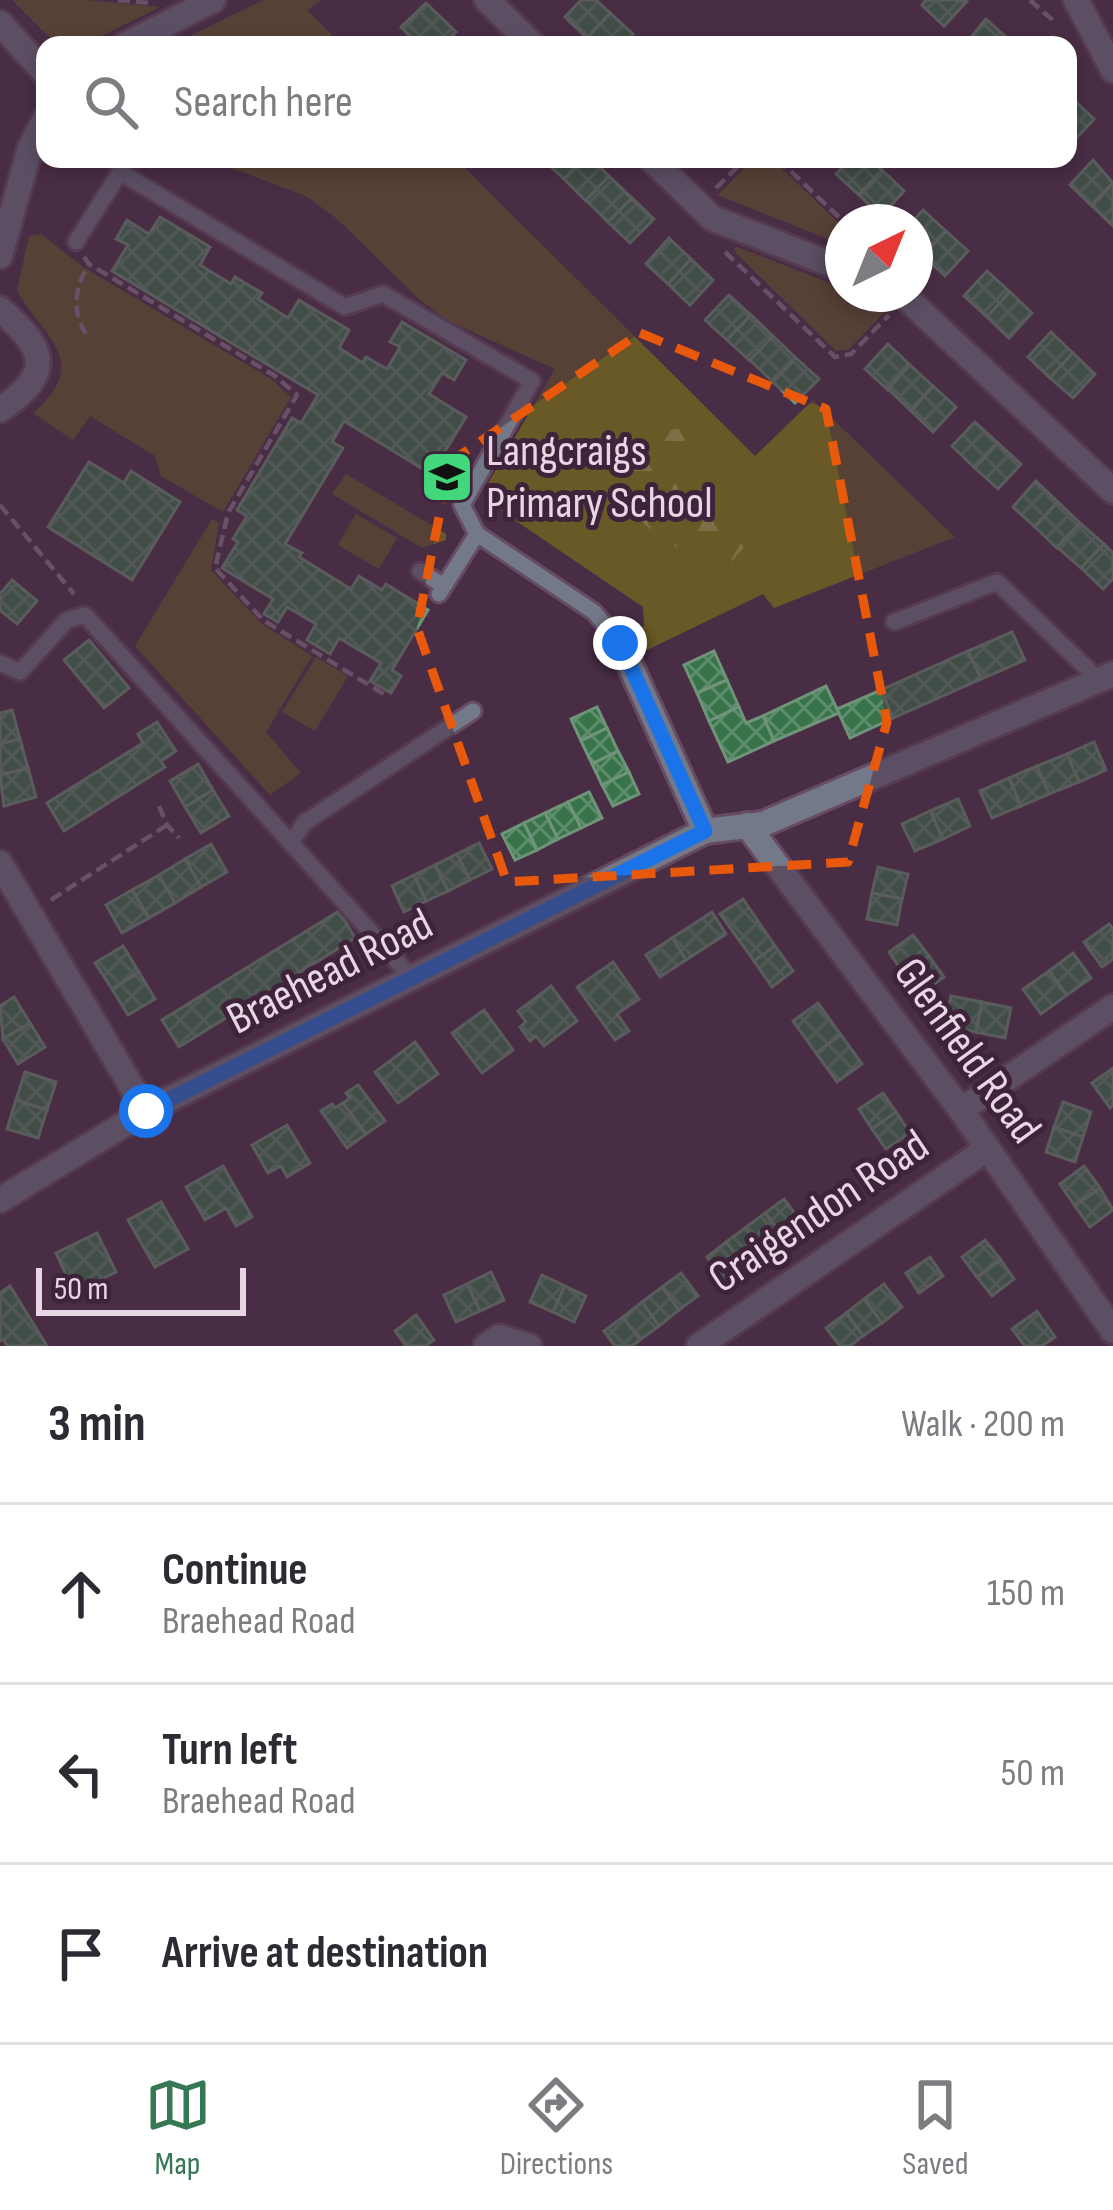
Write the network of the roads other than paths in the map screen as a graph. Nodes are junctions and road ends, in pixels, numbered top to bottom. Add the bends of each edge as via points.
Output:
1 (213, 0) edge
2 (487, 0) edge
3 (1076, 0) edge
4 (0, 23) edge
5 (143, 36) edge
6 (524, 36) edge
7 (36, 63) edge
8 (1113, 70) edge
9 (36, 136) edge
10 (660, 168) edge
11 (76, 242) road end
12 (0, 256) edge
13 (825, 261) edge
14 (0, 309) edge
15 (909, 312) edge
16 (0, 410) edge
17 (1113, 491) edge
18 (477, 534) junction
19 (420, 571) dead end
20 (894, 622) dead end
21 (620, 643) joint
22 (0, 663) edge
23 (1106, 677) edge
24 (473, 711) dead end
25 (747, 825) junction
26 (705, 831) junction
27 (291, 843) junction
28 (0, 863) edge
29 (412, 978) junction
30 (1113, 1006) edge
31 (961, 1110) junction
32 (146, 1111) junction
33 (987, 1149) junction
34 (0, 1200) edge
35 (1113, 1331) edge
36 (486, 1346) edge
37 (530, 1346) edge
38 (699, 1346) edge

1 - 5 street
2 - 6 street
3 - 8 street
4 - 7 street
9 - 12 street
10 - 13 street via 705,211
11 - 18 lane via 121,172 345,308 383,294 532,381 462,505
14 - 16 street via 37,346 40,368
15 - 17 street
18 - 19 lane via 441,590
18 - 21 lane via 594,612
20 - 23 lane via 997,582
21 - 26 street
22 - 27 lane via 20,672 67,620 85,615
23 - 25 street, Braehead Road
24 - 27 lane via 304,823
25 - 26 street, Braehead Road
25 - 31 street, Glenfield Road
26 - 29 street, Braehead Road
27 - 29 lane
28 - 32 street
29 - 32 street, Braehead Road
30 - 31 street
31 - 33 street, Glenfield Road
32 - 34 street, Braehead Road
33 - 35 street, Glenfield Road
33 - 38 street, Craigendon Road
36 - 37 street via 500,1337

